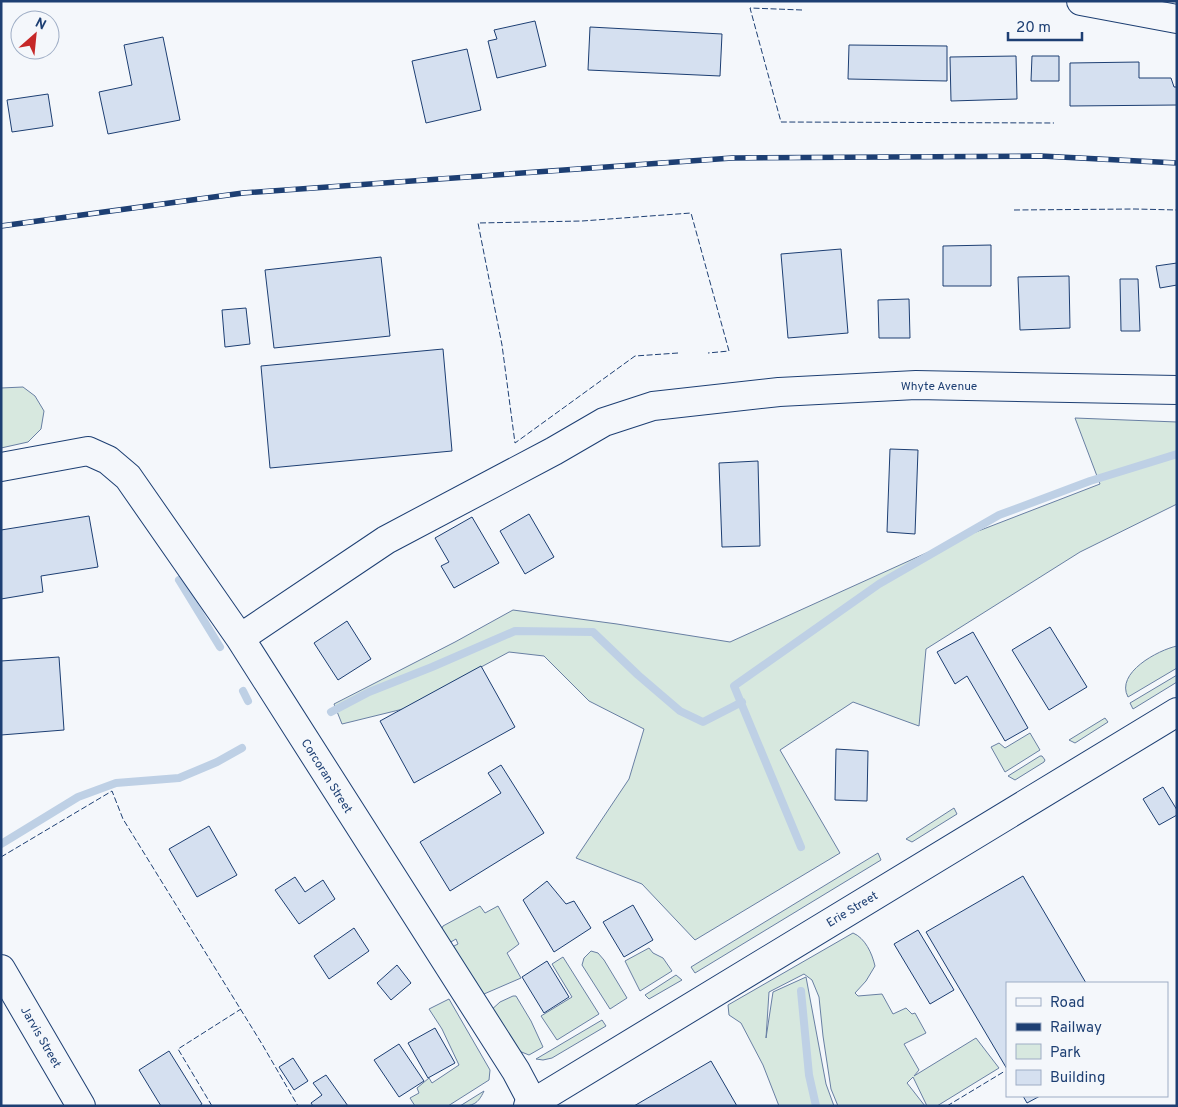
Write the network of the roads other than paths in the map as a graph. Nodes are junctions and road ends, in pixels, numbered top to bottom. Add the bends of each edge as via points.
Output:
1 (1081, 1) edge
2 (1177, 19) edge
3 (1177, 390) edge
4 (1, 467) edge
5 (240, 638) junction
6 (1177, 712) edge
7 (1, 969) edge
8 (531, 1104) edge
9 (81, 1106) edge

1 - 2 street
3 - 5 street, Whyte Avenue via 916,385 779,392 653,406 604,422 386,540
4 - 5 street, Corcoran Street via 88,450 108,460 128,477
5 - 8 street, Corcoran Street via 516,1071
6 - 8 street, Erie Street
7 - 9 street, Jarvis Street

